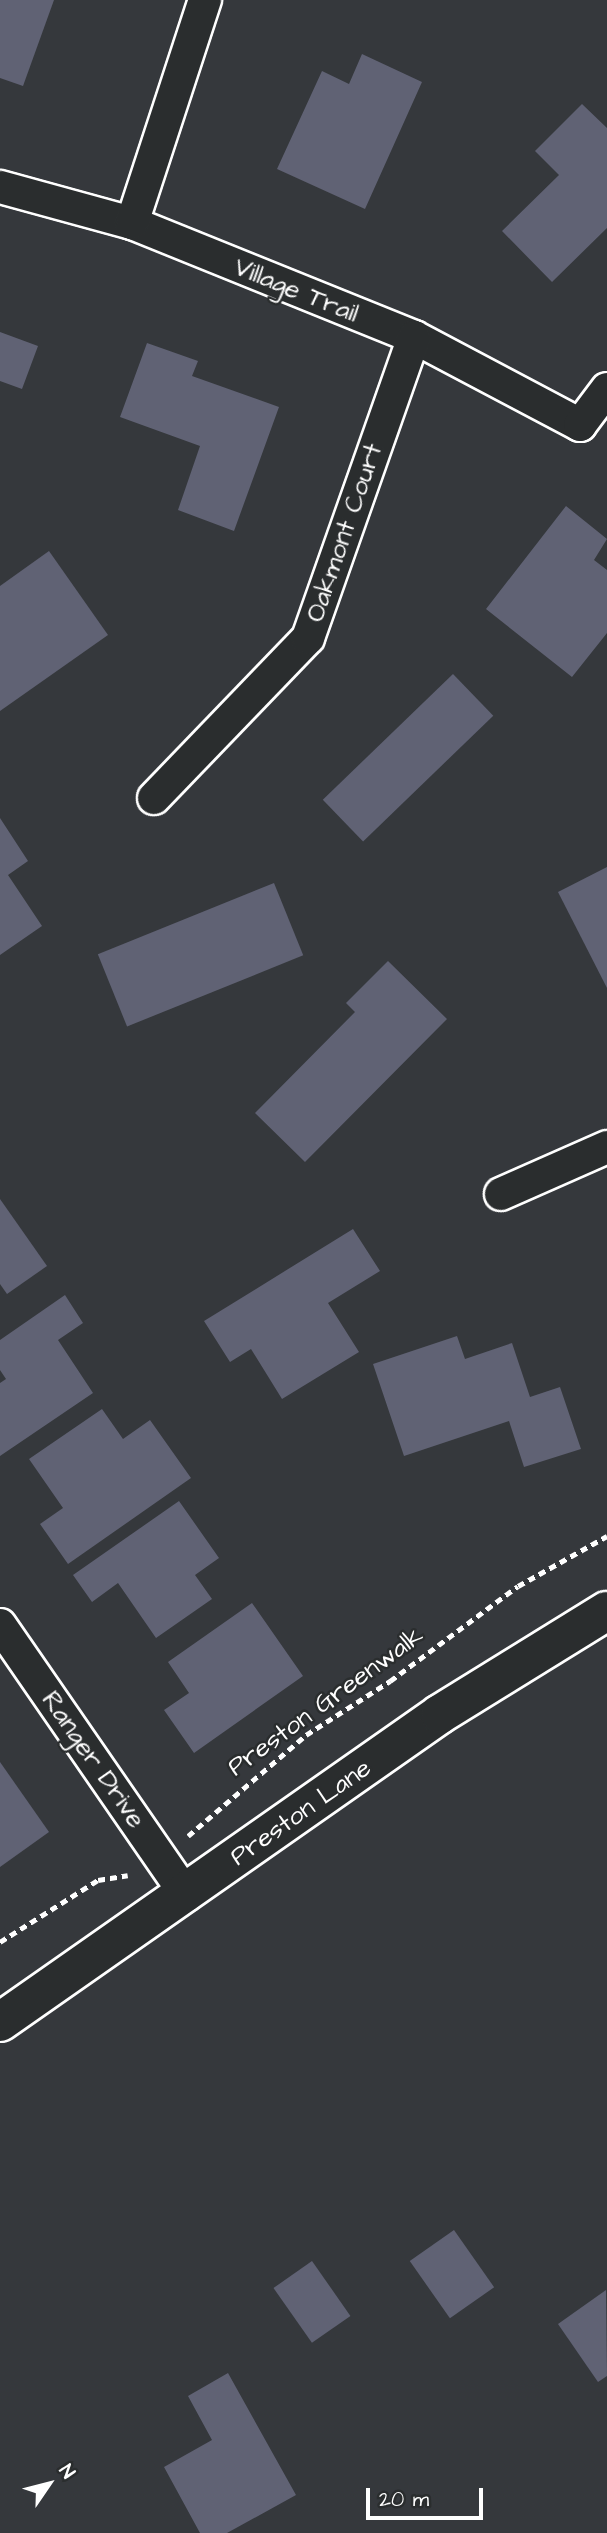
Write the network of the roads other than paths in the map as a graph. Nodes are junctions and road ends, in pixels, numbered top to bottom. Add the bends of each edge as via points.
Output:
1 (205, 0) edge
2 (0, 187) edge
3 (132, 223) junction
4 (414, 337) junction
5 (607, 389) edge
6 (154, 798) dead end
7 (607, 1147) edge
8 (501, 1195) dead end
9 (607, 1611) edge
10 (1, 1630) edge
11 (187, 1895) junction
12 (0, 2022) edge

1 - 3 street
2 - 3 street, Village Trail
3 - 4 street, Village Trail
4 - 5 street, Village Trail via 580,425
4 - 6 street, Oakmont Court via 308,638
7 - 8 street
9 - 11 street, Preston Lane via 440,1714
10 - 11 street, Ranger Drive
11 - 12 street, Preston Lane

